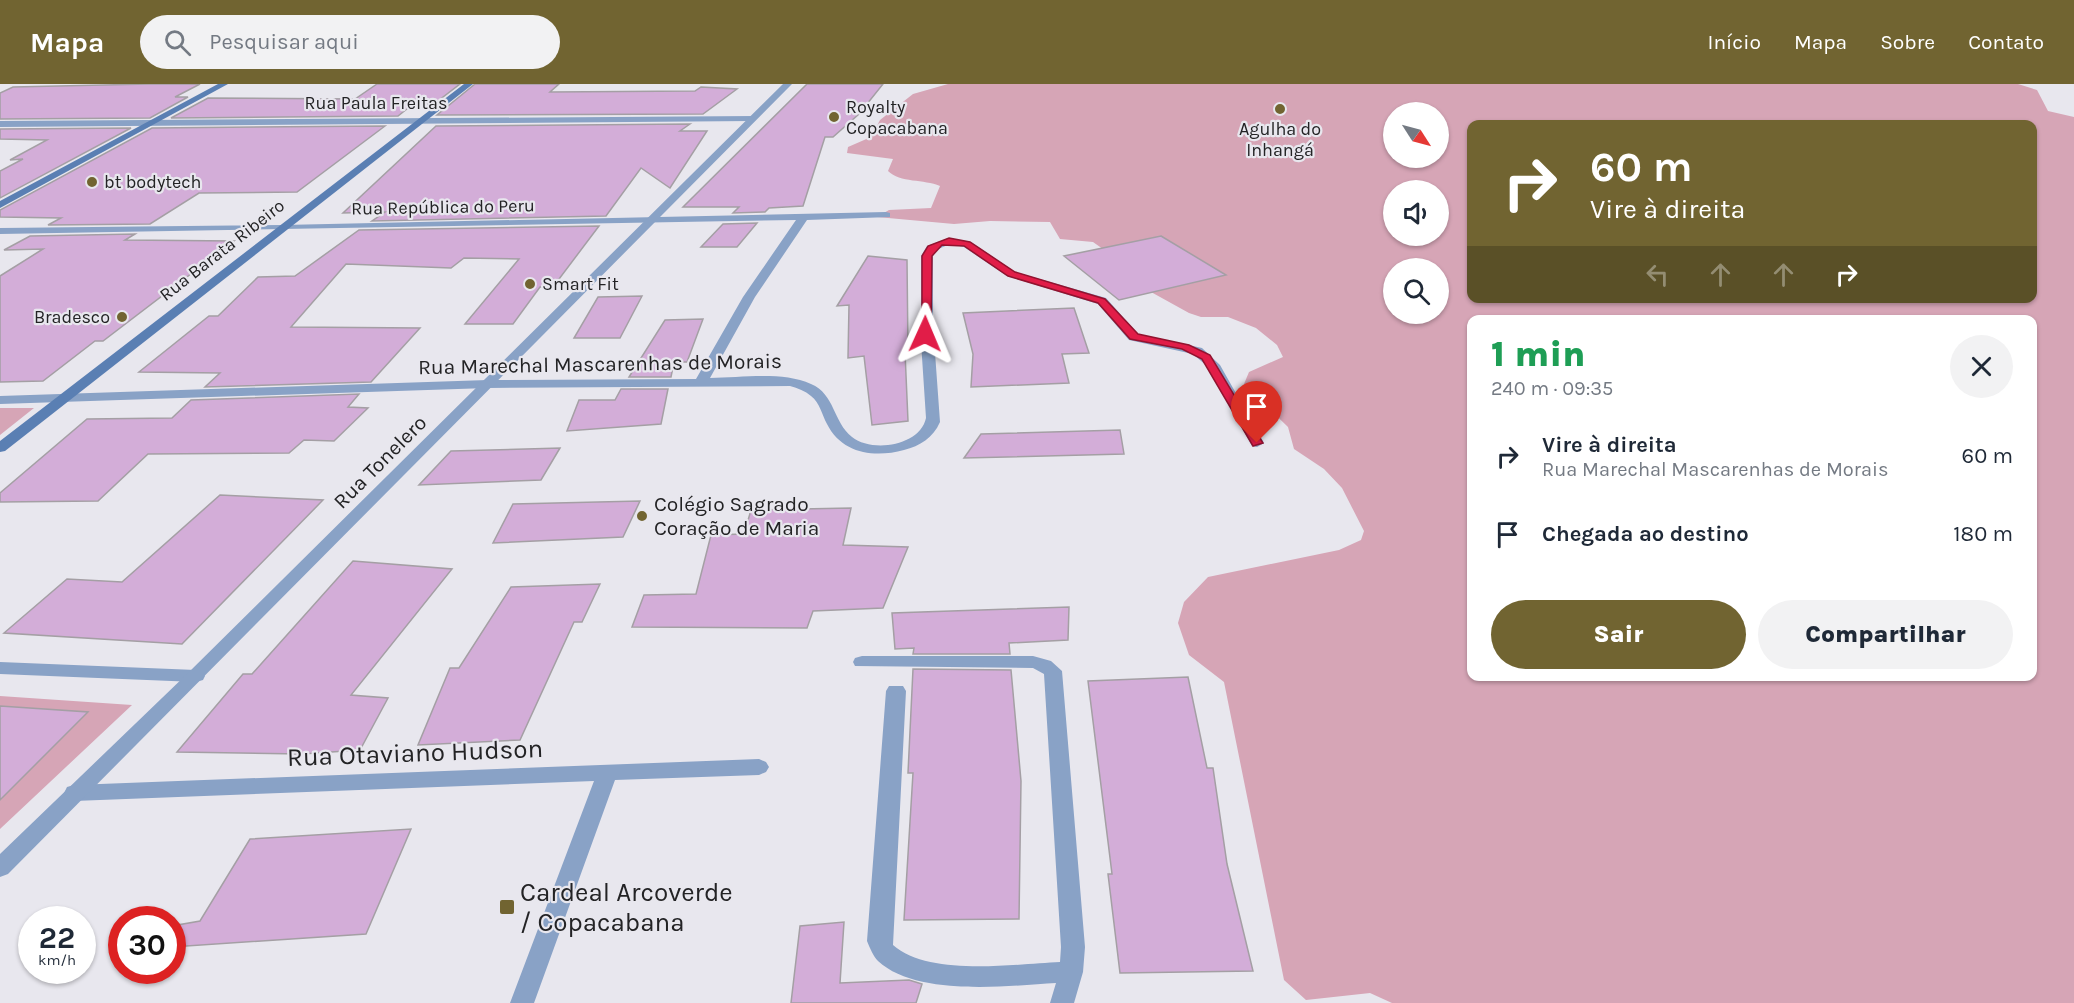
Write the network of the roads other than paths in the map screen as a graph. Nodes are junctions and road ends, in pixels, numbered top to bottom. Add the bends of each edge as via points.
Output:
1 (225, 84) edge
2 (470, 84) edge
3 (788, 84) edge
4 (752, 118) junction
5 (424, 119) junction
6 (154, 122) junction
7 (0, 124) edge
8 (0, 205) edge
9 (886, 215) dead end
10 (804, 216) junction
11 (651, 219) junction
12 (284, 228) junction
13 (0, 231) edge
14 (701, 383) junction
15 (488, 384) junction
16 (62, 399) junction
17 (0, 400) edge
18 (1257, 443) dead end
19 (0, 448) edge
20 (862, 662) dead end
21 (0, 668) edge
22 (196, 676) junction
23 (896, 691) dead end
24 (759, 767) dead end
25 (609, 772) junction
26 (74, 793) junction
27 (0, 868) edge
28 (1071, 972) junction
29 (522, 1003) edge
30 (1062, 1003) edge

1 - 6 main road
2 - 5 main road, Rua Barata Ribeiro
3 - 4 street, Rua Tonelero
4 - 5 street, Rua Paula Freitas
4 - 11 street, Rua Tonelero
5 - 6 street, Rua Paula Freitas
5 - 12 main road, Rua Barata Ribeiro
6 - 7 street, Rua Paula Freitas
6 - 8 main road
9 - 10 street, Rua República do Peru
10 - 11 street, Rua República do Peru
10 - 14 street via 753,286 726,330
11 - 12 street, Rua República do Peru
11 - 15 street, Rua Tonelero
12 - 13 street, Rua República do Peru
12 - 16 main road, Rua Barata Ribeiro
14 - 15 street, Rua Marechal Mascarenhas de Morais
14 - 18 street, Rua Marechal Mascarenhas de Morais via 805,385 818,392 839,433 850,442 877,450 909,444 924,435 934,417 925,334 927,256 939,243 959,242 975,248 1011,274 1102,301 1134,337 1185,347 1206,357
15 - 16 street, Rua Marechal Mascarenhas de Morais
15 - 22 street, Rua Tonelero
16 - 17 street, Rua Marechal Mascarenhas de Morais
16 - 19 main road, Rua Barata Ribeiro
20 - 28 street via 1033,662 1053,671 1073,947
21 - 22 street
22 - 26 street, Rua Tonelero
23 - 28 street via 879,941 885,954 934,974
24 - 25 street, Rua Otaviano Hudson
25 - 26 street, Rua Otaviano Hudson
25 - 29 street
26 - 27 street, Rua Tonelero
28 - 30 street

